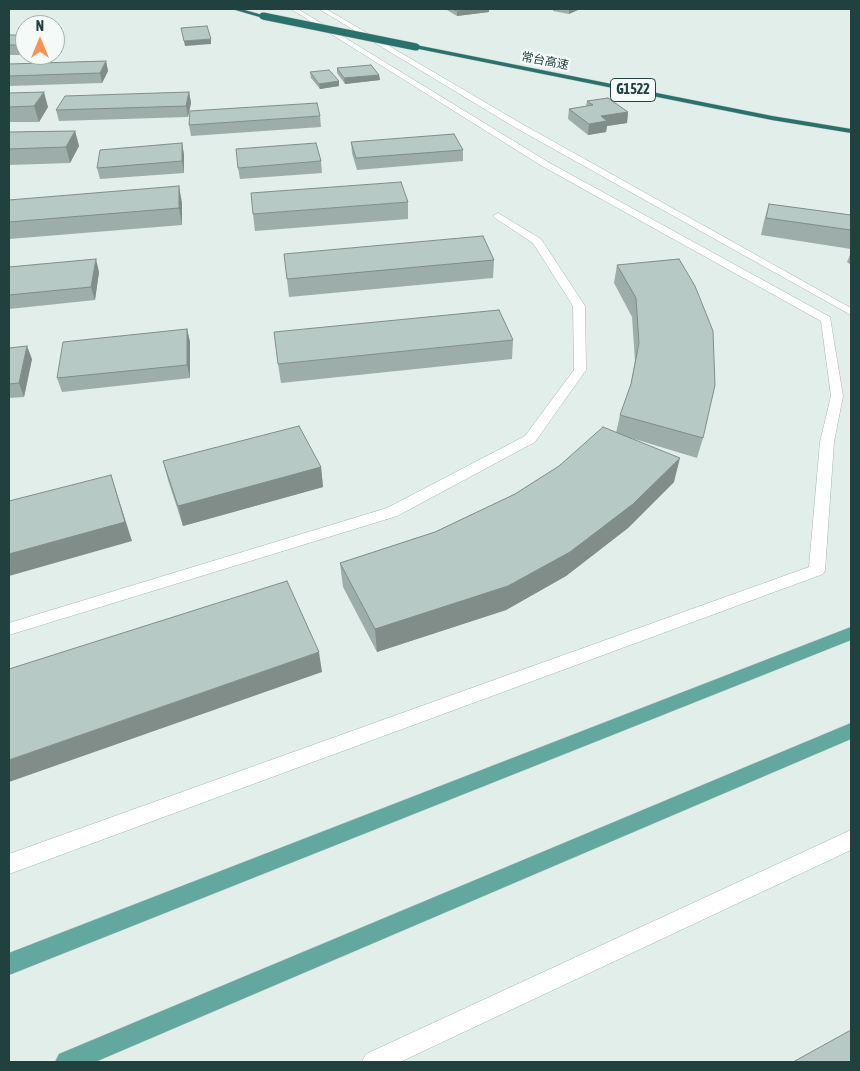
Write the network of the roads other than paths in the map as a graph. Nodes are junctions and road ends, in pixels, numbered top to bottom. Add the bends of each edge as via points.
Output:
1 (234, 9) edge
2 (322, 9) edge
3 (288, 10) edge
4 (368, 28) dead end
5 (851, 131) edge
6 (498, 216) dead end
7 (851, 312) edge
8 (9, 629) edge
9 (851, 633) edge
10 (851, 731) edge
11 (851, 840) edge
12 (9, 864) edge
13 (9, 964) edge
14 (67, 1062) edge
15 (374, 1062) edge

1 - 5 highway, 常台高速 / G1522, bridge via 772,118
2 - 7 main road via 519,126
3 - 4 highway
3 - 12 main road via 545,164 826,319 837,396 827,442 818,570
6 - 8 main road via 537,240 579,306 580,370 530,438 392,512
9 - 13 main road
10 - 14 main road
11 - 15 main road

